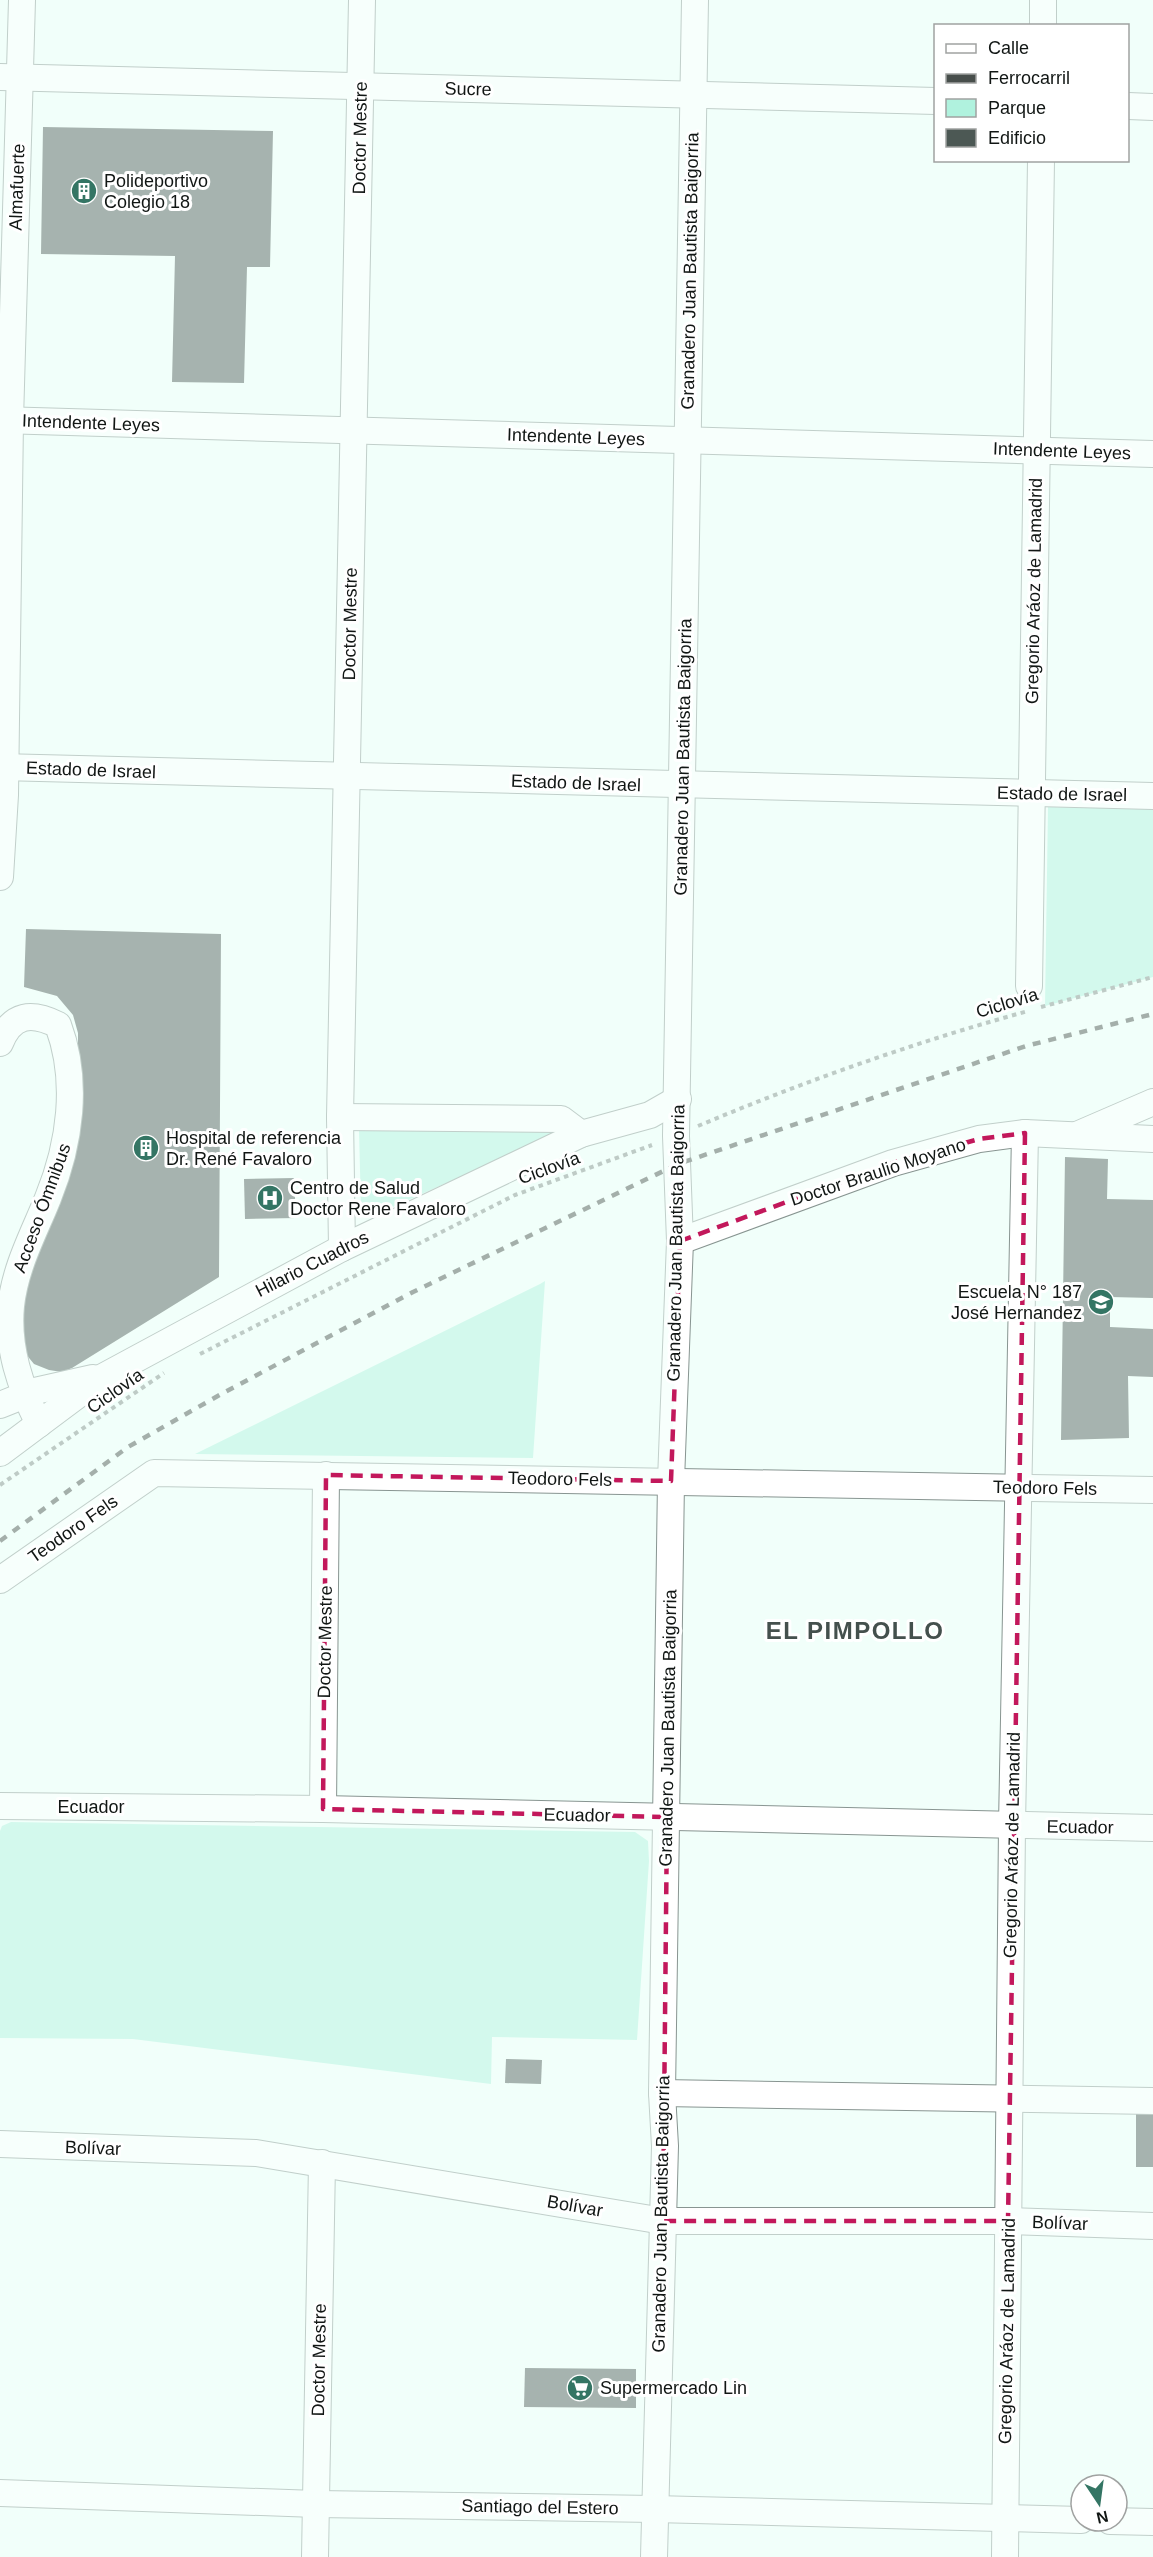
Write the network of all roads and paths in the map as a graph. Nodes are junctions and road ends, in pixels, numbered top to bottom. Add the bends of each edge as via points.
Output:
1 (22, 0) edge
2 (362, 0) edge
3 (695, 0) edge
4 (1043, 0) edge
5 (1043, 24) edge
6 (10, 77) edge
7 (362, 86) junction
8 (692, 95) junction
9 (934, 101) edge
10 (1129, 106) edge
11 (1153, 106) edge
12 (1041, 162) edge
13 (5, 420) edge
14 (354, 431) junction
15 (687, 440) junction
16 (1036, 451) junction
17 (1153, 454) edge
18 (3, 767) edge
19 (347, 777) junction
20 (682, 786) junction
21 (1031, 793) junction
22 (1153, 796) edge
23 (0, 878) edge
24 (1153, 977) edge
25 (1029, 986) dead end
26 (0, 1043) edge
27 (678, 1099) junction
28 (1153, 1102) edge
29 (340, 1117) junction
30 (1024, 1133) junction
31 (581, 1134) junction
32 (676, 1136) junction
33 (1074, 1136) junction
34 (1153, 1139) edge
35 (680, 1241) junction
36 (342, 1248) junction
37 (199, 1355) dead end
38 (167, 1371) dead end
39 (105, 1375) junction
40 (26, 1397) junction
41 (0, 1405) edge
42 (39, 1424) junction
43 (0, 1452) edge
44 (327, 1475) junction
45 (671, 1481) junction
46 (0, 1485) edge
47 (1017, 1487) junction
48 (1153, 1490) edge
49 (0, 1580) edge
50 (0, 1806) edge
51 (323, 1809) junction
52 (668, 1817) junction
53 (1012, 1825) junction
54 (1153, 1828) edge
55 (662, 2093) junction
56 (1008, 2098) junction
57 (1153, 2101) edge
58 (0, 2144) edge
59 (322, 2163) junction
60 (663, 2221) junction
61 (1008, 2221) junction
62 (1153, 2226) edge
63 (0, 2493) edge
64 (316, 2504) junction
65 (654, 2509) junction
66 (1006, 2519) junction
67 (1069, 2520) edge
68 (1129, 2521) edge
69 (1153, 2522) edge
70 (315, 2557) edge
71 (654, 2557) edge
72 (1005, 2557) edge

1 - 6 street, Almafuerte
2 - 7 street, Doctor Mestre
3 - 8 street, Granadero Juan Bautista Baigorria
4 - 5 street
6 - 7 street, Sucre
6 - 13 street, Almafuerte
7 - 8 street, Sucre
7 - 14 street, Doctor Mestre
8 - 9 street, Sucre
8 - 15 street, Granadero Juan Bautista Baigorria
10 - 11 street
12 - 16 street, Gregorio Aráoz de Lamadrid
13 - 14 street, Intendente Leyes
13 - 18 street, Almafuerte
14 - 15 street, Intendente Leyes
14 - 19 street, Doctor Mestre
15 - 16 street, Intendente Leyes
15 - 20 street, Granadero Juan Bautista Baigorria
16 - 17 street, Intendente Leyes
16 - 21 street, Gregorio Aráoz de Lamadrid
18 - 19 street, Estado de Israel
18 - 23 street, Almafuerte
19 - 20 street, Estado de Israel
19 - 29 street, Doctor Mestre
20 - 21 street, Estado de Israel
20 - 27 street, Granadero Juan Bautista Baigorria
21 - 22 street, Estado de Israel
21 - 25 street, Gregorio Aráoz de Lamadrid
24 - 32 path, Ciclovía via 884,1056 765,1098
26 - 40 street, Acceso Ómnibus via 5,1030 20,1018 42,1017 58,1025 66,1046 69,1108 65,1149 18,1273 11,1307 15,1365
27 - 31 street, Hilario Cuadros via 650,1115
27 - 32 street, Granadero Juan Bautista Baigorria
28 - 33 street
29 - 31 street via 561,1119
29 - 36 street, Doctor Mestre
30 - 33 street, Doctor Braulio Moyano
30 - 35 street, Doctor Braulio Moyano via 979,1139 893,1163
30 - 47 street, Gregorio Aráoz de Lamadrid
31 - 36 street, Hilario Cuadros
32 - 35 street, Granadero Juan Bautista Baigorria
32 - 37 path, Ciclovía via 515,1195
33 - 34 street, Doctor Braulio Moyano
35 - 45 street, Granadero Juan Bautista Baigorria
36 - 39 street, Hilario Cuadros
38 - 46 path, Ciclovía
39 - 40 street via 35,1391
39 - 42 street, Hilario Cuadros
40 - 41 street
40 - 42 street, Acceso Ómnibus
42 - 43 street, Hilario Cuadros
44 - 45 street, Teodoro Fels
44 - 49 street, Teodoro Fels via 154,1473
44 - 51 street, Doctor Mestre
45 - 47 street, Teodoro Fels
45 - 52 street, Granadero Juan Bautista Baigorria
47 - 48 street, Teodoro Fels
47 - 53 street, Gregorio Aráoz de Lamadrid
50 - 51 street, Ecuador
51 - 52 street, Ecuador
52 - 53 street, Ecuador
52 - 55 street, Granadero Juan Bautista Baigorria
53 - 54 street, Ecuador
53 - 56 street, Gregorio Aráoz de Lamadrid
55 - 56 street
55 - 60 street, Granadero Juan Bautista Baigorria
56 - 57 street
56 - 61 street, Gregorio Aráoz de Lamadrid
58 - 59 street, Bolívar via 256,2153
59 - 60 street, Bolívar
59 - 64 street, Doctor Mestre
60 - 61 street, Bolívar
60 - 65 street, Granadero Juan Bautista Baigorria
61 - 62 street, Bolívar
61 - 66 street, Gregorio Aráoz de Lamadrid
63 - 64 street, Santiago del Estero
64 - 65 street, Santiago del Estero
64 - 70 street, Doctor Mestre
65 - 66 street, Santiago del Estero
65 - 71 street, Granadero Juan Bautista Baigorria
66 - 67 street, Santiago del Estero
66 - 72 street, Gregorio Aráoz de Lamadrid
68 - 69 street

